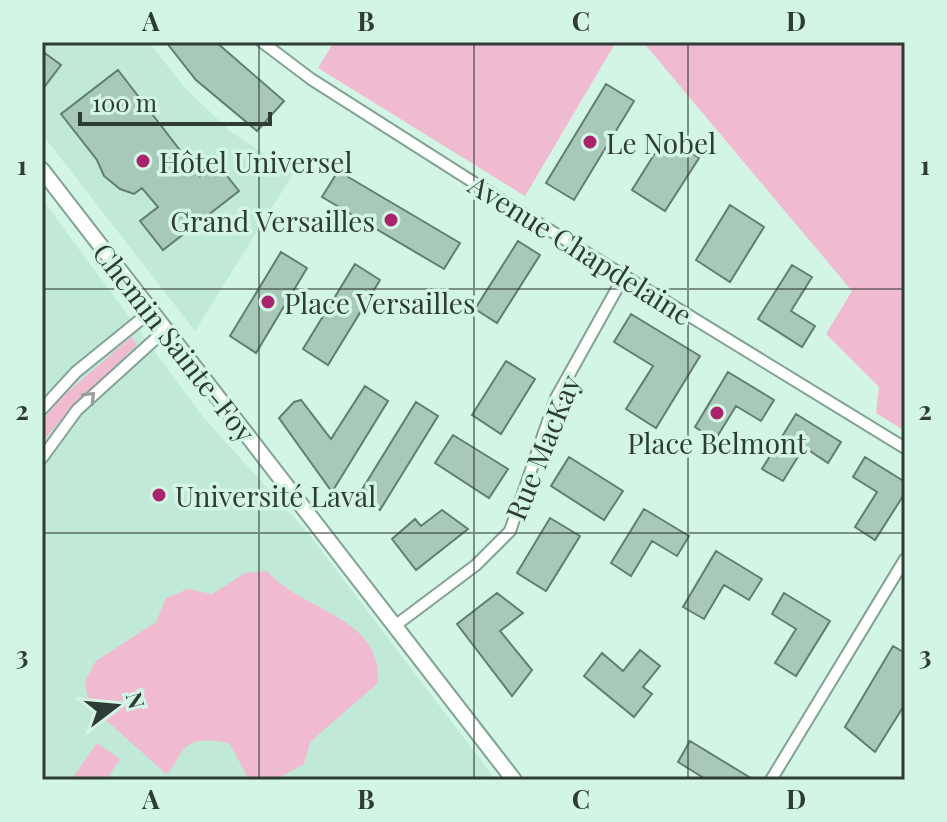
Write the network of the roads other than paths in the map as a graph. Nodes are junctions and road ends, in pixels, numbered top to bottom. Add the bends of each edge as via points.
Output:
1 (262, 42) edge
2 (42, 170) edge
3 (624, 276) junction
4 (150, 312) junction
5 (164, 331) junction
6 (42, 409) edge
7 (905, 448) edge
8 (42, 458) edge
9 (905, 559) edge
10 (396, 625) junction
11 (514, 780) edge
12 (771, 780) edge

1 - 3 street, Avenue Chapdelaine via 311,79
2 - 4 main road, Chemin Sainte-Foy
3 - 7 street, Avenue Chapdelaine
3 - 10 street, Rue MacKay via 556,398 510,531 476,565
4 - 5 main road, Chemin Sainte-Foy
4 - 6 street via 76,372
8 -> 5 street via 77,410
5 - 10 main road, Chemin Sainte-Foy
9 - 12 street
10 - 11 main road, Chemin Sainte-Foy

